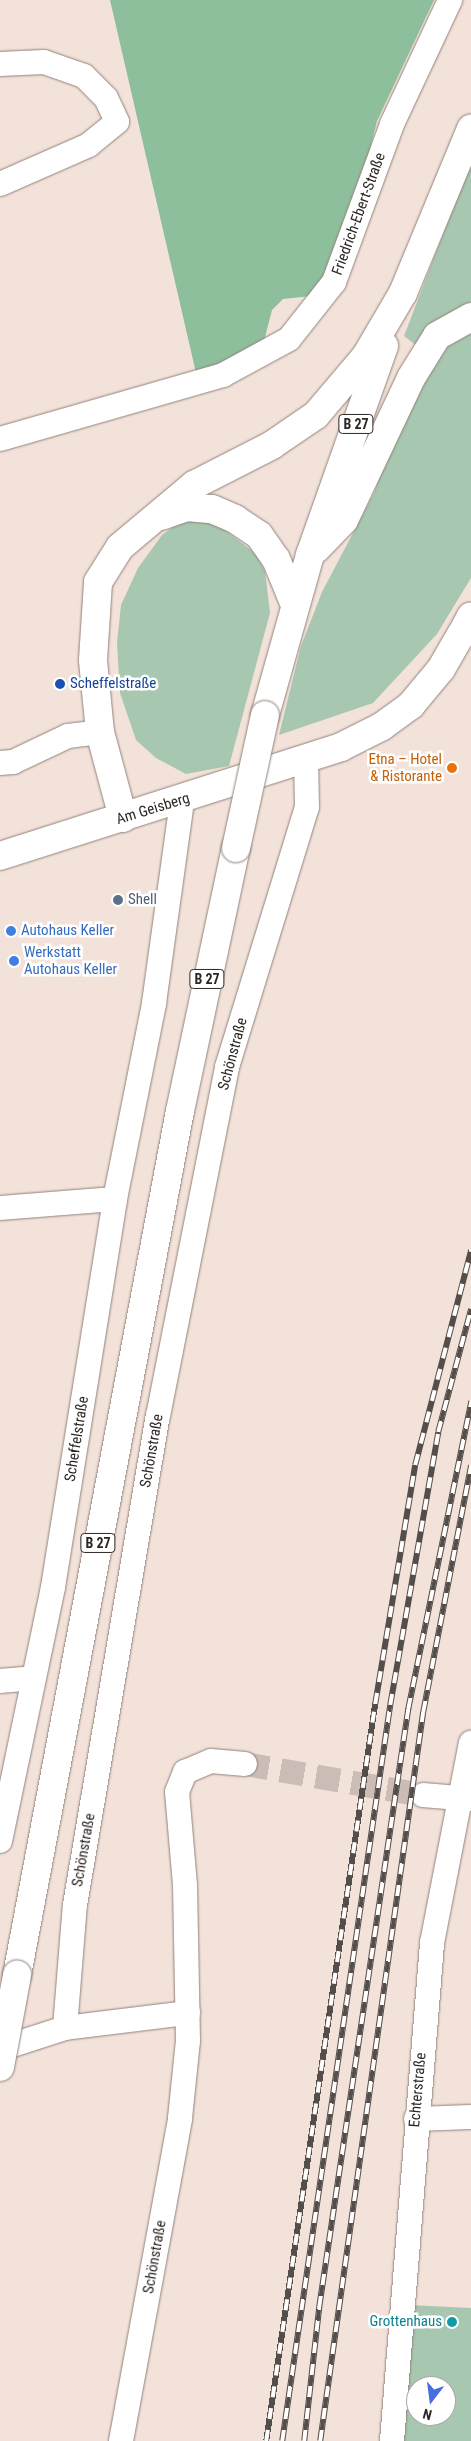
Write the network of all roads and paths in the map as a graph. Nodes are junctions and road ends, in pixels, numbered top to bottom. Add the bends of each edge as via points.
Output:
1 (450, 0) edge
2 (0, 64) edge
3 (471, 129) edge
4 (0, 184) edge
5 (403, 293) junction
6 (471, 317) edge
7 (0, 439) edge
8 (150, 520) junction
9 (310, 555) junction
10 (295, 605) junction
11 (468, 630) edge
12 (100, 732) junction
13 (306, 761) junction
14 (0, 763) edge
15 (182, 800) junction
16 (123, 818) junction
17 (0, 856) edge
18 (115, 1199) junction
19 (0, 1208) edge
20 (33, 1678) junction
21 (0, 1681) edge
22 (471, 1743) edge
23 (245, 1764) tunnel mouth
24 (423, 1795) tunnel mouth
25 (465, 1799) edge
26 (0, 1841) edge
27 (188, 2013) junction
28 (64, 2028) junction
29 (0, 2049) edge
30 (0, 2067) edge
31 (471, 2117) edge
32 (416, 2119) junction
33 (121, 2441) edge
34 (392, 2441) edge

1 - 7 street, Friedrich-Ebert-Straße via 392,124 334,282 289,339 223,375
2 - 4 street via 44,62 84,76 106,98 117,122 89,145
3 - 5 main road, B 27
5 - 8 main road via 366,356 316,415 272,446 194,485
5 - 9 main road, B 27
6 - 9 main road via 437,336 411,378 344,520
8 - 10 main road via 187,507 212,509 235,518 259,535 276,559
8 - 12 main road via 120,547 98,582 93,660
9 - 10 main road, B 27
10 - 30 main road, B 27, bridge via 265,715 178,1121
11 - 13 main road, Am Geisberg via 411,704 381,727
12 - 14 street via 68,736 13,762
12 - 16 main road
13 - 15 main road, Am Geisberg
13 - 28 street, Schönstraße via 307,807 227,1067 158,1416 74,1905
15 - 16 main road, Am Geisberg
15 - 18 street, Scheffelstraße via 154,1003
16 - 17 main road, Am Geisberg
18 - 19 street
18 - 20 street, Scheffelstraße via 68,1498
20 - 21 street
20 - 26 street, Scheffelstraße
22 - 25 street, Echterstraße
23 - 27 street, Schönstraße via 211,1761 185,1772 177,1792 185,1885
24 - 25 street
25 - 32 street, Echterstraße via 432,1942
27 - 28 street
27 - 33 street, Schönstraße via 180,2118
28 - 29 street
31 - 32 street
32 - 34 street, Echterstraße

